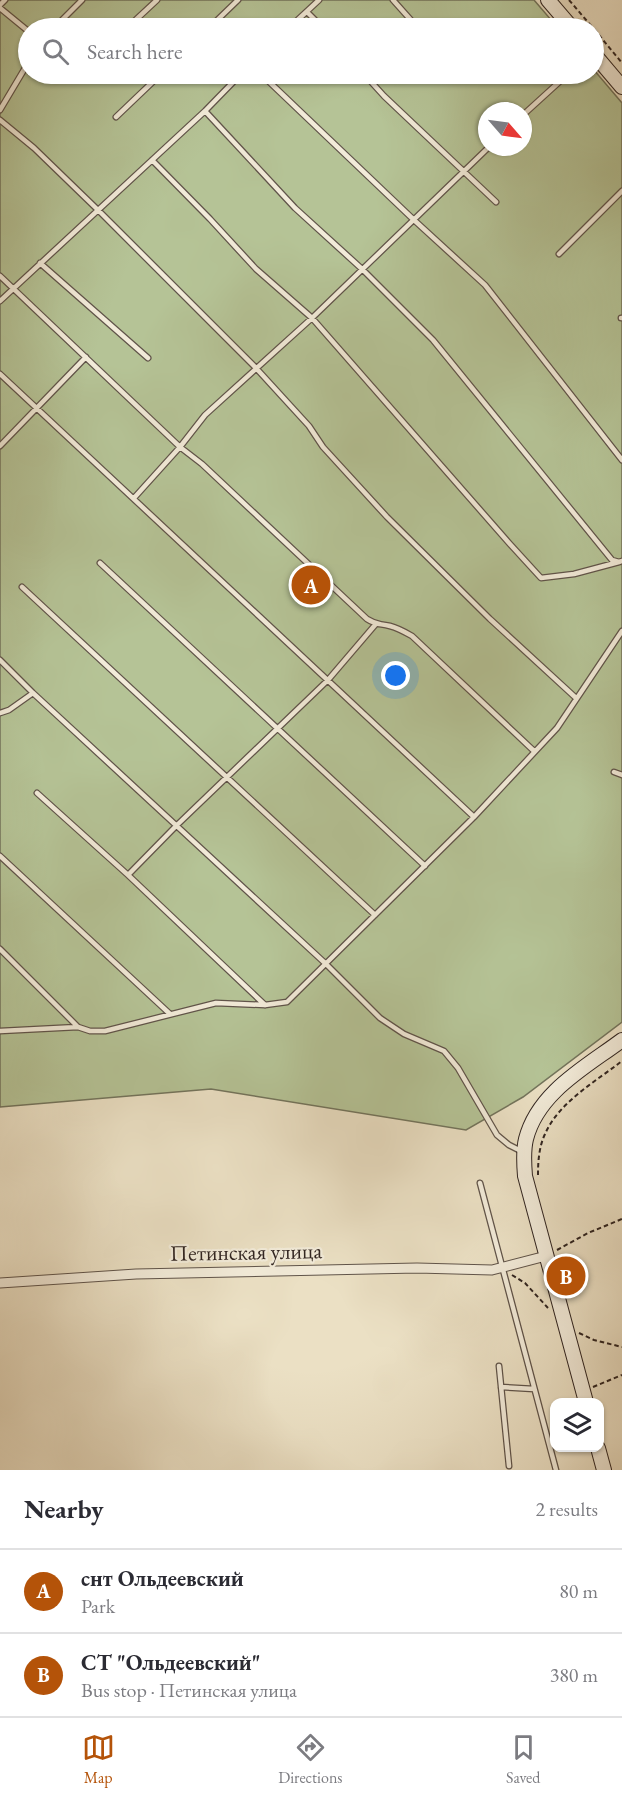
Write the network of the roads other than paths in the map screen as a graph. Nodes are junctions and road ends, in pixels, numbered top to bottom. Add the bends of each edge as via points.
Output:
1 (5, 0) edge
2 (82, 0) edge
3 (157, 0) edge
4 (238, 0) edge
5 (319, 0) edge
6 (393, 0) edge
7 (548, 0) edge
8 (0, 7) edge
9 (307, 12) junction
10 (64, 18) edge
11 (138, 18) edge
12 (219, 18) edge
13 (300, 18) edge
14 (313, 18) edge
15 (409, 18) edge
16 (563, 18) edge
17 (18, 22) edge
18 (604, 66) edge
19 (18, 80) edge
20 (151, 84) edge
21 (231, 84) edge
22 (271, 84) edge
23 (373, 84) edge
24 (557, 84) edge
25 (622, 87) edge
26 (532, 107) edge
27 (0, 110) edge
28 (205, 111) junction
29 (116, 117) dead end
30 (0, 120) edge
31 (479, 156) edge
32 (152, 160) junction
33 (464, 170) junction
34 (622, 191) edge
35 (496, 202) dead end
36 (98, 210) junction
37 (414, 220) junction
38 (559, 254) dead end
39 (40, 263) junction
40 (362, 269) junction
41 (0, 276) edge
42 (13, 288) junction
43 (0, 301) edge
44 (312, 318) junction
45 (86, 357) junction
46 (148, 358) dead end
47 (256, 368) junction
48 (0, 374) edge
49 (37, 408) junction
50 (0, 446) edge
51 (180, 447) junction
52 (622, 460) edge
53 (134, 498) junction
54 (620, 562) edge
55 (100, 563) dead end
56 (22, 587) dead end
57 (375, 625) junction
58 (622, 631) edge
59 (0, 660) edge
60 (328, 680) junction
61 (33, 693) junction
62 (576, 698) junction
63 (0, 713) edge
64 (277, 729) junction
65 (534, 751) junction
66 (614, 772) dead end
67 (622, 775) edge
68 (226, 778) junction
69 (37, 793) dead end
70 (474, 817) junction
71 (176, 826) junction
72 (0, 856) edge
73 (425, 866) junction
74 (128, 875) junction
75 (375, 915) junction
76 (0, 950) edge
77 (326, 964) junction
78 (265, 1005) junction
79 (170, 1014) junction
80 (78, 1027) junction
81 (0, 1031) edge
82 (622, 1040) edge
83 (524, 1153) junction
84 (480, 1183) dead end
85 (551, 1253) junction
86 (497, 1269) junction
87 (0, 1283) edge
88 (499, 1366) dead end
89 (501, 1387) junction
90 (534, 1389) junction
91 (584, 1397) edge
92 (599, 1452) edge
93 (508, 1466) dead end
94 (556, 1470) edge
95 (604, 1470) edge

1 - 8 lane
2 - 10 lane
3 - 11 lane
4 - 12 lane
5 - 9 lane
6 - 15 lane
7 - 16 street
8 - 17 lane
9 - 13 lane
9 - 14 lane
18 - 25 street
19 - 27 lane
20 - 29 lane
21 - 28 lane
22 - 37 lane
23 - 33 lane
24 - 26 lane
28 - 32 lane
28 - 40 lane via 295,208
30 - 36 lane
31 - 33 lane
32 - 36 lane
32 - 44 lane via 256,269
33 - 35 lane
33 - 37 lane
34 - 38 lane
36 - 39 lane
36 - 47 lane
37 - 40 lane
37 - 52 lane via 485,285
39 - 42 lane
39 - 46 lane
40 - 44 lane
40 - 54 lane via 433,340 612,560
41 - 42 lane
42 - 43 lane
42 - 45 lane
44 - 47 lane
44 - 54 lane via 541,578
45 - 49 lane
45 - 51 lane
47 - 51 lane via 205,415
47 - 62 lane via 387,517
48 - 49 lane
49 - 50 lane
49 - 53 lane
51 - 53 lane
51 - 57 lane
53 - 60 lane
55 - 64 lane
56 - 68 lane
57 - 60 lane
57 - 65 lane via 386,624 412,636
58 - 62 lane
59 - 61 lane
60 - 64 lane
60 - 70 lane
61 - 63 lane
61 - 71 lane
62 - 65 lane via 557,728
64 - 68 lane
64 - 73 lane
65 - 70 lane
66 - 67 lane
68 - 71 lane
68 - 75 lane
69 - 74 lane
70 - 73 lane
71 - 74 lane
71 - 77 lane
72 - 79 lane
73 - 75 lane
74 - 78 lane
75 - 77 lane
76 - 80 lane
77 - 78 lane via 287,1002
77 - 83 lane via 380,1018 404,1034 444,1051 497,1135
78 - 79 lane via 216,1003
79 - 80 lane via 105,1031
80 - 81 lane
82 - 83 street via 543,1103 533,1119
83 - 85 street via 525,1176
84 - 86 lane
85 - 86 street, Петинская улица
85 - 91 street
86 - 87 street, Петинская улица via 136,1274
86 - 90 lane
88 - 89 lane
89 - 90 lane
89 - 93 lane
90 - 94 lane
92 - 95 street

